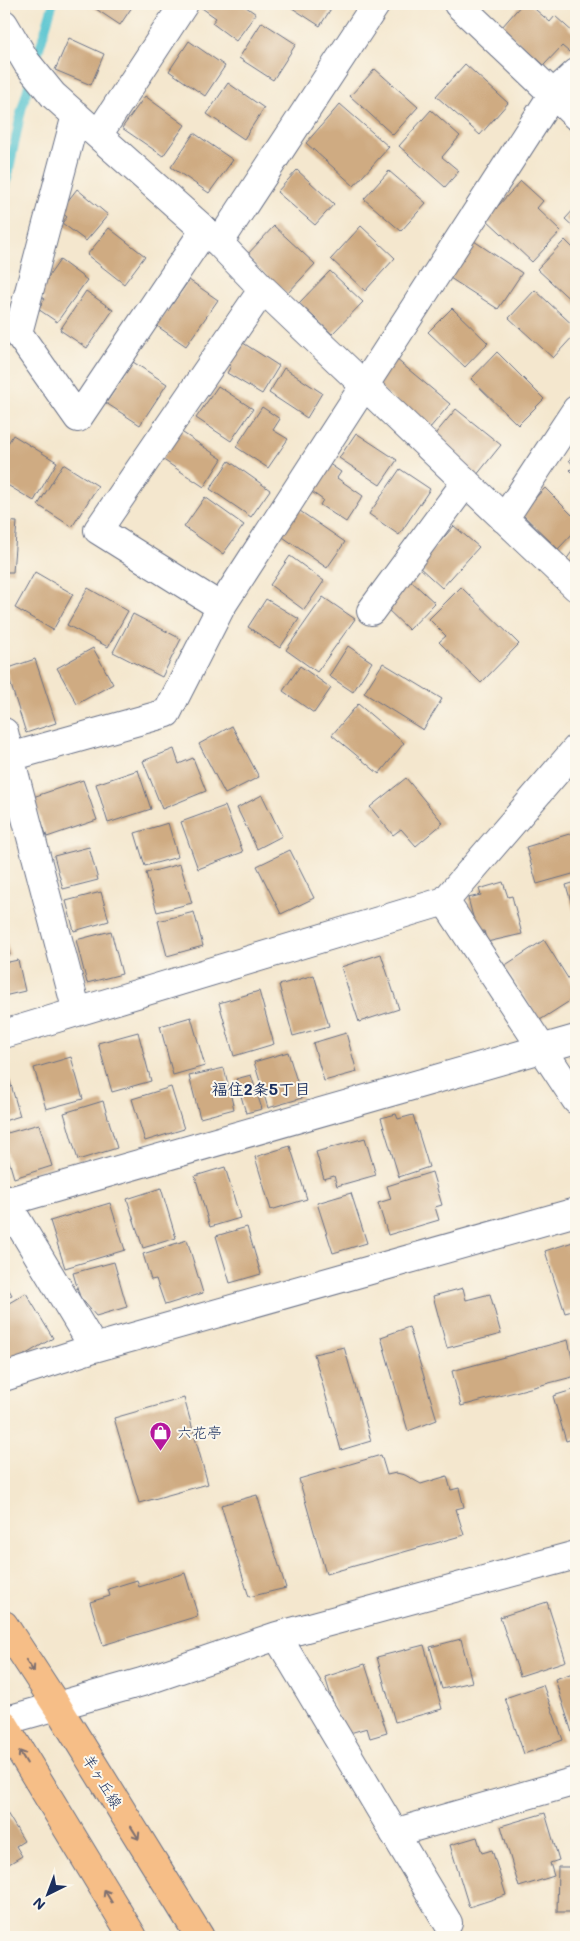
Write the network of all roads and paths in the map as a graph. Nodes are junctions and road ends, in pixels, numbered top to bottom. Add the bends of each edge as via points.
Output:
1 (184, 4) edge
2 (376, 4) edge
3 (458, 4) edge
4 (4, 24) edge
5 (576, 73) edge
6 (553, 94) junction
7 (76, 115) junction
8 (576, 116) edge
9 (98, 135) junction
10 (211, 237) junction
11 (262, 289) junction
12 (365, 385) junction
13 (576, 410) edge
14 (466, 482) junction
15 (504, 519) junction
16 (576, 587) edge
17 (221, 607) junction
18 (371, 611) dead end
19 (7, 744) edge
20 (576, 749) edge
21 (445, 901) junction
22 (77, 1012) junction
23 (4, 1034) edge
24 (576, 1040) edge
25 (542, 1049) junction
26 (576, 1100) edge
27 (5, 1200) edge
28 (576, 1212) edge
29 (94, 1348) junction
30 (4, 1378) edge
31 (576, 1555) edge
32 (4, 1625) edge
33 (278, 1636) junction
34 (57, 1706) junction
35 (4, 1722) edge
36 (576, 1781) edge
37 (394, 1833) junction
38 (448, 1923) dead end
39 (133, 1937) edge
40 (200, 1937) edge

1 - 9 street
2 - 10 street
3 - 6 street
4 - 7 street via 27,63 53,95
5 - 6 street
6 - 8 street
6 - 12 street
7 - 9 street
7 - 10 street via 18,333 78,418
9 - 10 street
10 - 11 street
11 - 12 street
11 - 17 street via 98,530
12 - 14 street
12 - 17 street
13 - 15 street
14 - 15 street
14 - 18 street
15 - 16 street
17 - 19 street via 167,712
19 - 22 street
20 - 21 street
21 - 22 street
21 - 25 street
22 - 23 street
24 - 25 street
25 - 26 street
25 - 27 street
27 - 29 street
28 - 29 street
29 - 30 street
31 - 33 street
32 -> 34 main road, 羊ヶ丘線
33 - 34 street via 142,1682
33 - 37 street
34 - 35 street
34 -> 40 main road, 羊ヶ丘線
39 -> 35 main road
36 - 37 street
37 - 38 street

